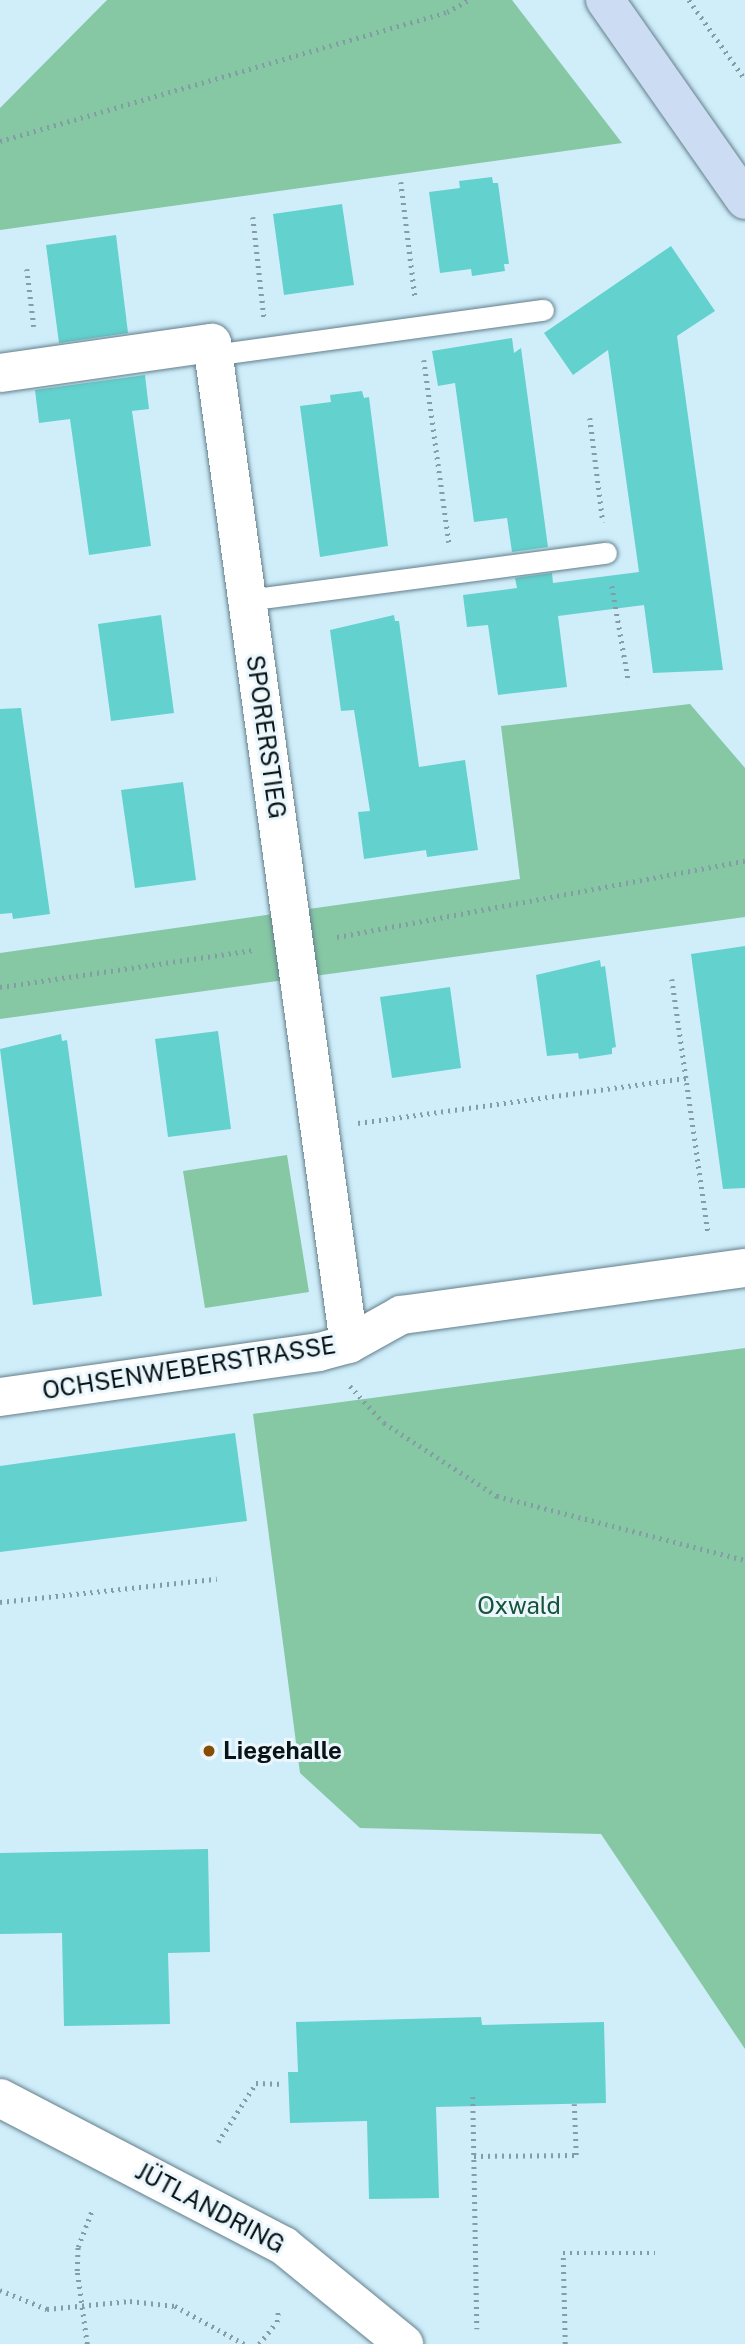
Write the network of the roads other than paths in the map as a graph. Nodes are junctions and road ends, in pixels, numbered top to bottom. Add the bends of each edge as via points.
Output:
1 (605, 0) edge
2 (745, 200) edge
3 (543, 310) dead end
4 (213, 355) junction
5 (0, 373) edge
6 (606, 553) dead end
7 (247, 600) junction
8 (729, 1270) edge
9 (334, 1348) junction
10 (0, 1397) edge
11 (0, 2098) edge
12 (404, 2344) edge

1 - 2 street
3 - 4 lane
4 - 5 street via 212,343
4 - 7 street, SPORERSTIEG
6 - 7 lane
7 - 9 street, SPORERSTIEG via 319,1128
8 - 9 street, OCHSENWEBERSTRASSE via 401,1315
9 - 10 street, OCHSENWEBERSTRASSE
11 - 12 street, JÜTLANDRING via 284,2246

